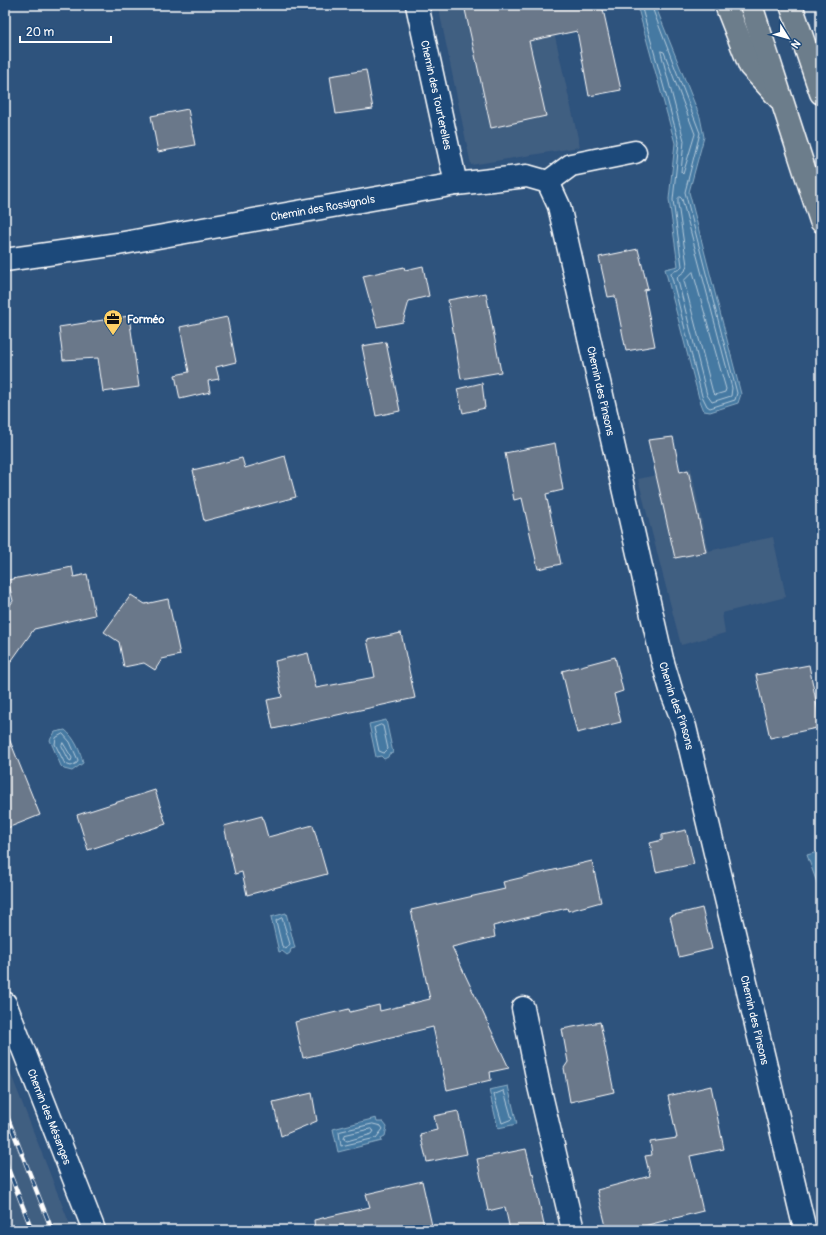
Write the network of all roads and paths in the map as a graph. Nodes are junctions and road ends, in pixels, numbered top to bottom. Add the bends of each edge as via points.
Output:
1 (417, 5) edge
2 (726, 5) edge
3 (751, 5) edge
4 (791, 5) edge
5 (821, 93) edge
6 (784, 104) junction
7 (635, 152) dead end
8 (548, 182) junction
9 (456, 184) junction
10 (821, 221) edge
11 (5, 260) edge
12 (5, 1003) edge
13 (523, 1008) dead end
14 (94, 1230) edge
15 (573, 1230) edge
16 (805, 1230) edge

1 - 9 street, Chemin des Tourterelles
2 - 6 highway via 750,66
3 - 6 highway
4 - 5 highway
6 - 10 highway
7 - 8 street via 571,164
8 - 9 street, Chemin des Rossignols via 528,176
8 - 16 street, Chemin des Pinsons via 559,206 662,659 685,727
9 - 11 street, Chemin des Rossignols via 118,244
12 - 14 street, Chemin des Mésanges
13 - 15 street

